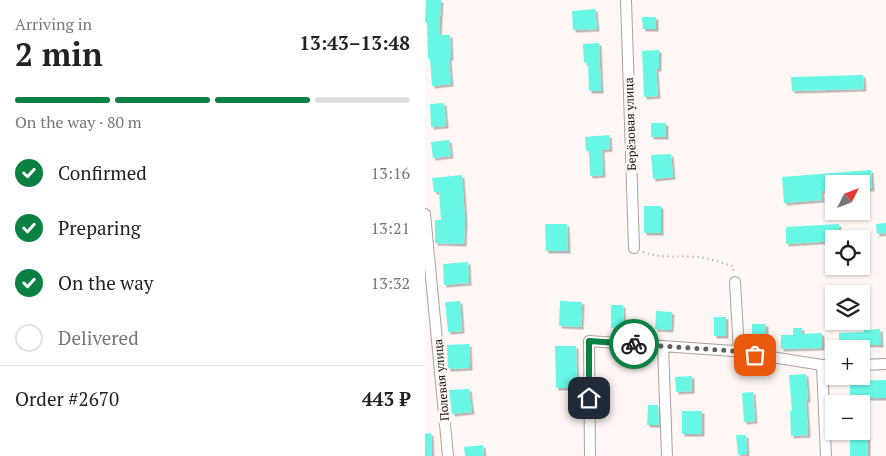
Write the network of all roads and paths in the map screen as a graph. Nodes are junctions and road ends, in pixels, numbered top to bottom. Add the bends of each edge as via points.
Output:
1 (626, 0) edge
2 (425, 214) edge
3 (634, 248) joint
4 (735, 282) joint
5 (663, 346) junction
6 (739, 352) junction
7 (886, 364) edge
8 (822, 365) joint
9 (870, 365) edge
10 (448, 456) edge
11 (590, 456) edge
12 (667, 456) edge
13 (826, 456) edge

1 - 3 street, Берёзовая улица
2 - 10 street, Полевая улица
3 - 4 path via 650,254 698,257 733,266
4 - 6 street
5 - 6 street
5 - 11 street via 589,341
5 - 12 street
6 - 8 street
7 - 9 street
8 - 13 street

